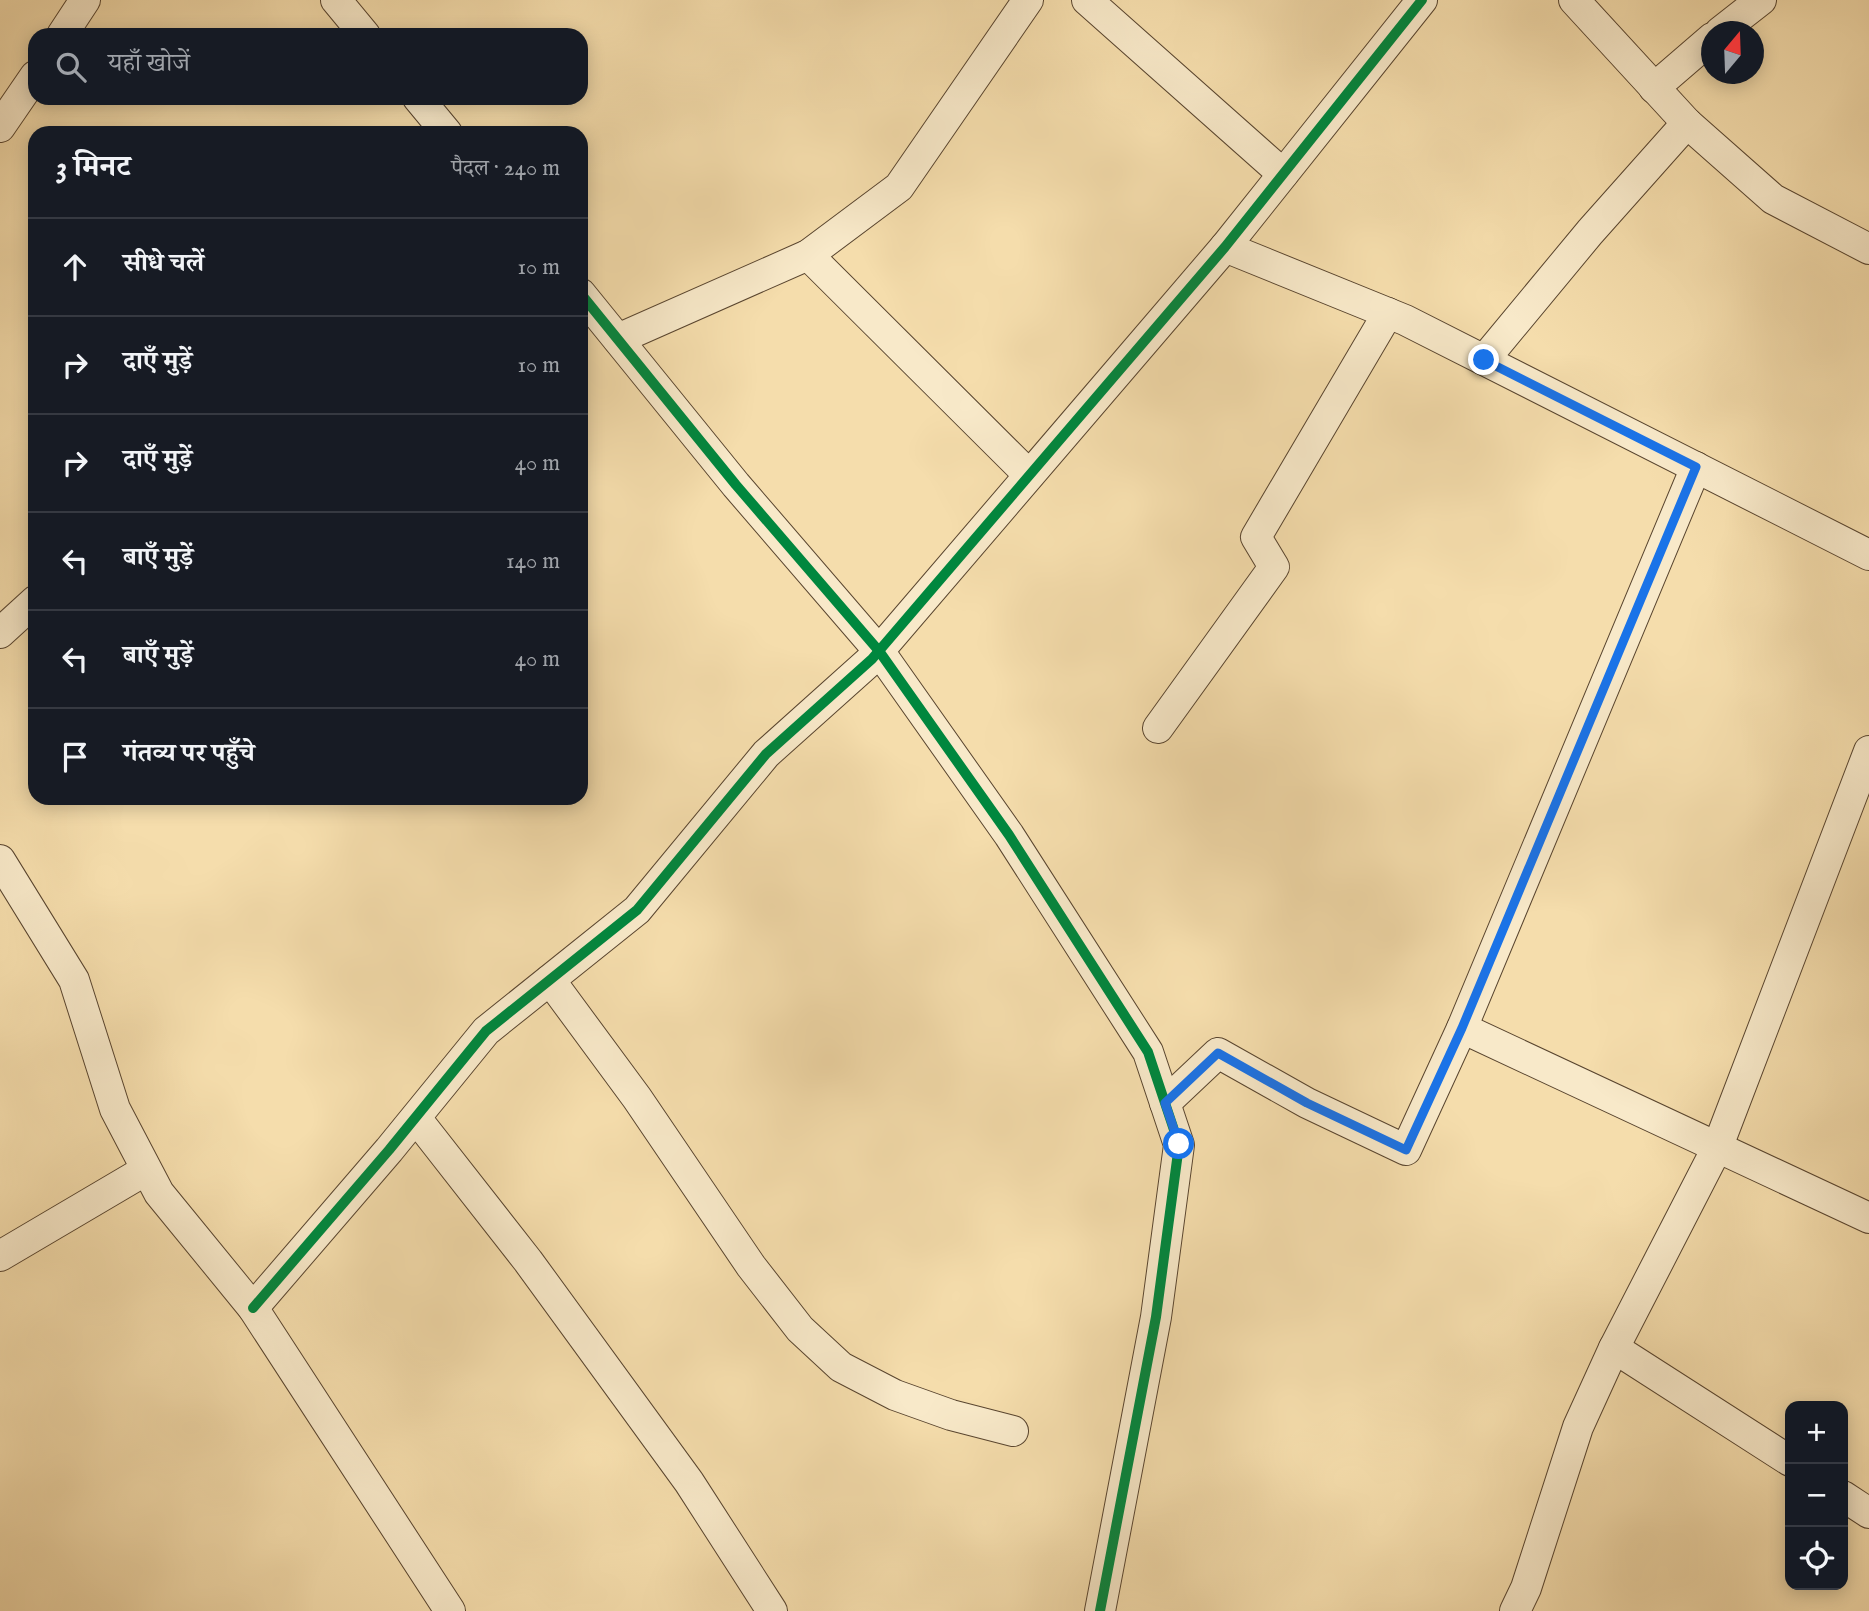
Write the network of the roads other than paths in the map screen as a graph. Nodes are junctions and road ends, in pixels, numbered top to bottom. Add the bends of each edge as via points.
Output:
1 (85, 0) edge
2 (336, 0) edge
3 (1028, 0) edge
4 (1087, 0) edge
5 (1574, 0) edge
6 (1761, 0) edge
7 (1410, 4) edge
8 (1734, 21) edge
9 (67, 28) edge
10 (359, 28) edge
11 (1701, 47) edge
12 (28, 86) edge
13 (1654, 88) junction
14 (424, 105) edge
15 (1687, 124) junction
16 (441, 126) edge
17 (0, 127) edge
18 (1283, 174) junction
19 (1225, 247) junction
20 (1869, 249) edge
21 (808, 255) junction
22 (588, 303) edge
23 (1388, 313) junction
24 (618, 339) junction
25 (1484, 360) junction
26 (1696, 467) junction
27 (1030, 475) junction
28 (1869, 555) edge
29 (28, 607) edge
30 (0, 633) edge
31 (879, 651) junction
32 (1158, 728) dead end
33 (1869, 751) edge
34 (0, 860) edge
35 (550, 980) junction
36 (1462, 1028) junction
37 (1165, 1103) junction
38 (416, 1118) junction
39 (1718, 1146) junction
40 (146, 1170) junction
41 (1869, 1218) edge
42 (0, 1256) edge
43 (253, 1308) junction
44 (1614, 1348) junction
45 (1013, 1432) dead end
46 (1785, 1458) edge
47 (1848, 1499) edge
48 (1869, 1513) edge
49 (450, 1611) edge
50 (772, 1611) edge
51 (1100, 1611) edge
52 (1515, 1611) edge

1 - 9 street
2 - 10 street
3 - 21 street via 899,187
4 - 18 street
5 - 13 street
6 - 8 street
7 - 18 street
11 - 13 street
12 - 17 street
13 - 15 street
14 - 16 street
15 - 20 street via 1773,199
15 - 25 street
18 - 19 street
19 - 23 street
19 - 27 street
21 - 24 street
21 - 27 street
22 - 24 street
23 - 25 street
23 - 32 street via 1256,537 1274,567
24 - 31 street
25 - 26 street
26 - 28 street
26 - 36 street
27 - 31 street
29 - 30 street
31 - 35 street via 766,754 637,910
31 - 37 street via 1009,835 1148,1052
33 - 39 street
34 - 40 street via 74,979 115,1109
35 - 38 street via 486,1031
35 - 45 street via 800,1329 841,1367 895,1395
36 - 37 street via 1406,1150 1307,1103 1218,1053
36 - 39 street
37 - 51 street via 1179,1144 1156,1317
38 - 43 street
38 - 50 street via 528,1261 689,1482
39 - 41 street
39 - 44 street
40 - 42 street
40 - 43 street via 159,1193
43 - 49 street
44 - 46 street
44 - 52 street via 1578,1427
47 - 48 street

